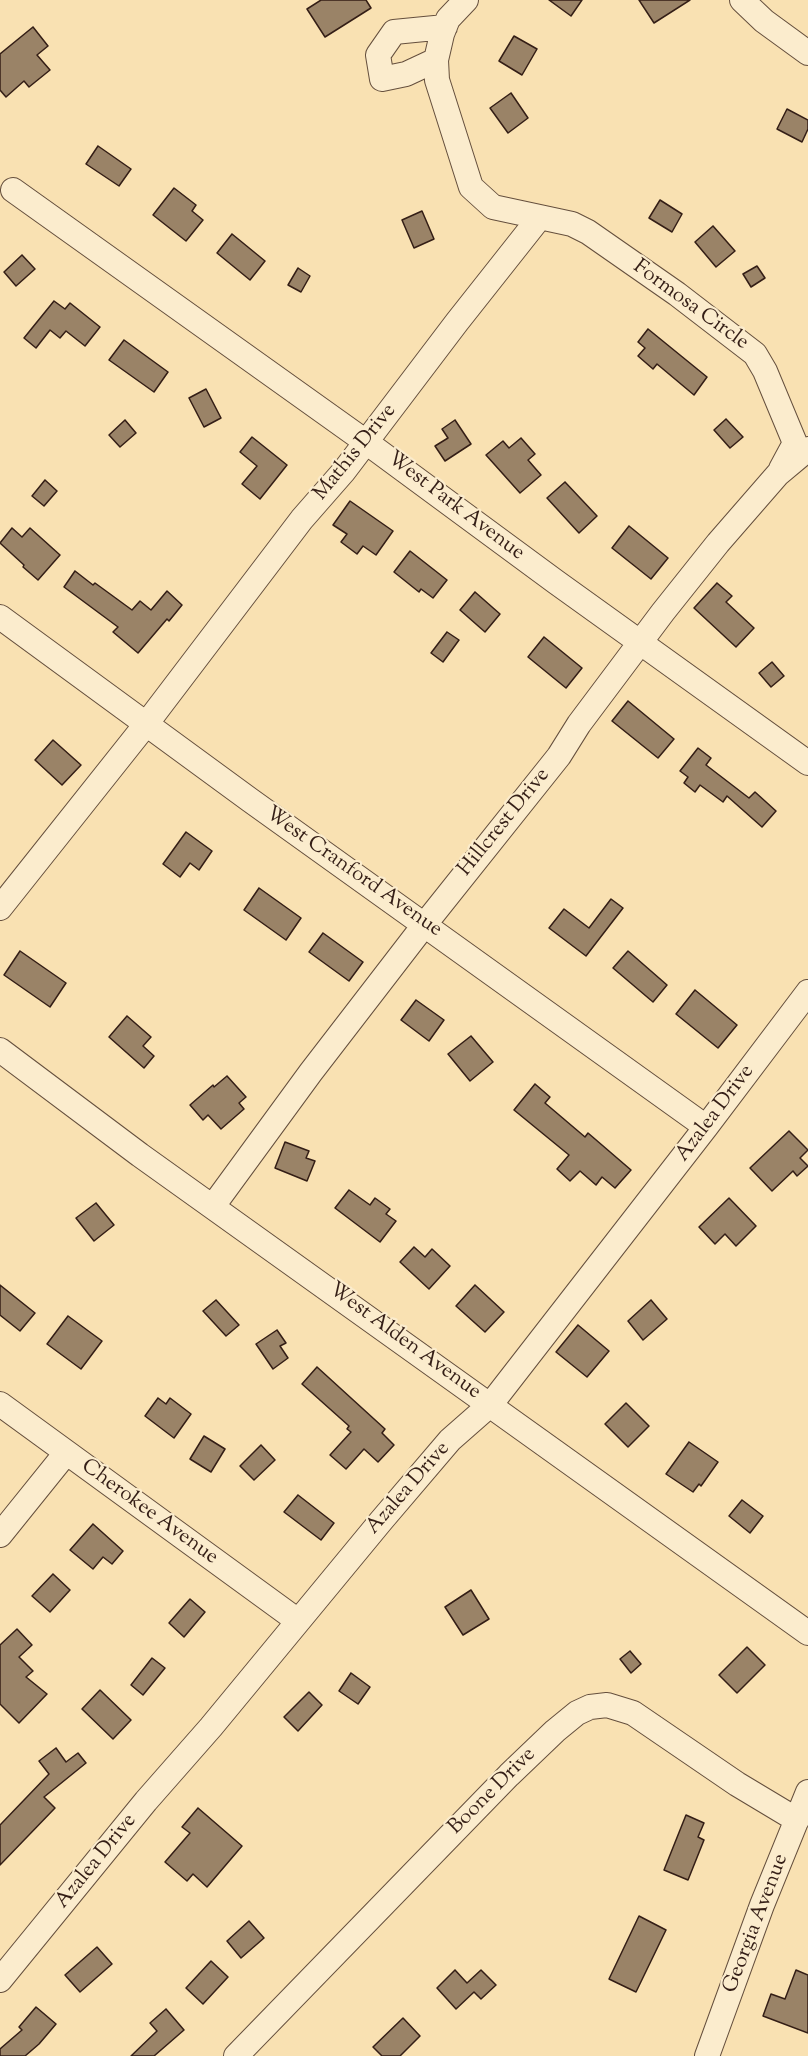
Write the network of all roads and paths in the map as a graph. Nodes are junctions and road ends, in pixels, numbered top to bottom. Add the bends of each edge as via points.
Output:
1 (466, 0) edge
2 (742, 0) edge
3 (445, 27) junction
4 (808, 53) edge
5 (436, 60) junction
6 (14, 190) dead end
7 (540, 217) junction
8 (366, 442) junction
9 (808, 449) edge
10 (778, 474) junction
11 (0, 617) edge
12 (640, 643) junction
13 (147, 723) junction
14 (808, 763) edge
15 (0, 908) edge
16 (425, 924) junction
17 (808, 992) edge
18 (0, 1050) edge
19 (706, 1127) junction
20 (213, 1206) junction
21 (0, 1404) edge
22 (491, 1404) junction
23 (66, 1453) junction
24 (0, 1535) edge
25 (298, 1621) junction
26 (808, 1633) edge
27 (808, 1792) edge
28 (796, 1820) junction
29 (0, 1980) edge
30 (236, 2056) edge
31 (707, 2056) edge

1 - 3 street
2 - 4 street
3 - 5 street
3 - 5 street via 394,32 378,55 382,79
5 - 7 street via 437,80 471,187 493,207
6 - 8 street, West Park Avenue
7 - 8 street, Mathis Drive
7 - 10 street, Formosa Circle via 588,232 755,354 795,443
8 - 12 street, West Park Avenue
8 - 13 street, Mathis Drive via 302,519
9 - 10 street, Hillcrest Drive
10 - 12 street, Hillcrest Drive
11 - 13 street, West Cranford Avenue
12 - 14 street, West Park Avenue
12 - 16 street, Hillcrest Drive via 559,756
13 - 15 street, Mathis Drive
13 - 16 street, West Cranford Avenue
16 - 19 street, West Cranford Avenue
16 - 20 street, Hillcrest Drive
17 - 19 street, Azalea Drive
18 - 20 street, West Alden Avenue
19 - 22 street, Azalea Drive
20 - 22 street, West Alden Avenue
21 - 23 street, Cherokee Avenue
22 - 25 street, Azalea Drive via 450,1440
22 - 26 street, West Alden Avenue
23 - 24 street
23 - 25 street, Cherokee Avenue
25 - 29 street, Azalea Drive
27 - 28 street, Georgia Avenue
28 - 30 street, Boone Drive via 633,1713 607,1706 590,1707 555,1731 509,1775
28 - 31 street, Georgia Avenue

